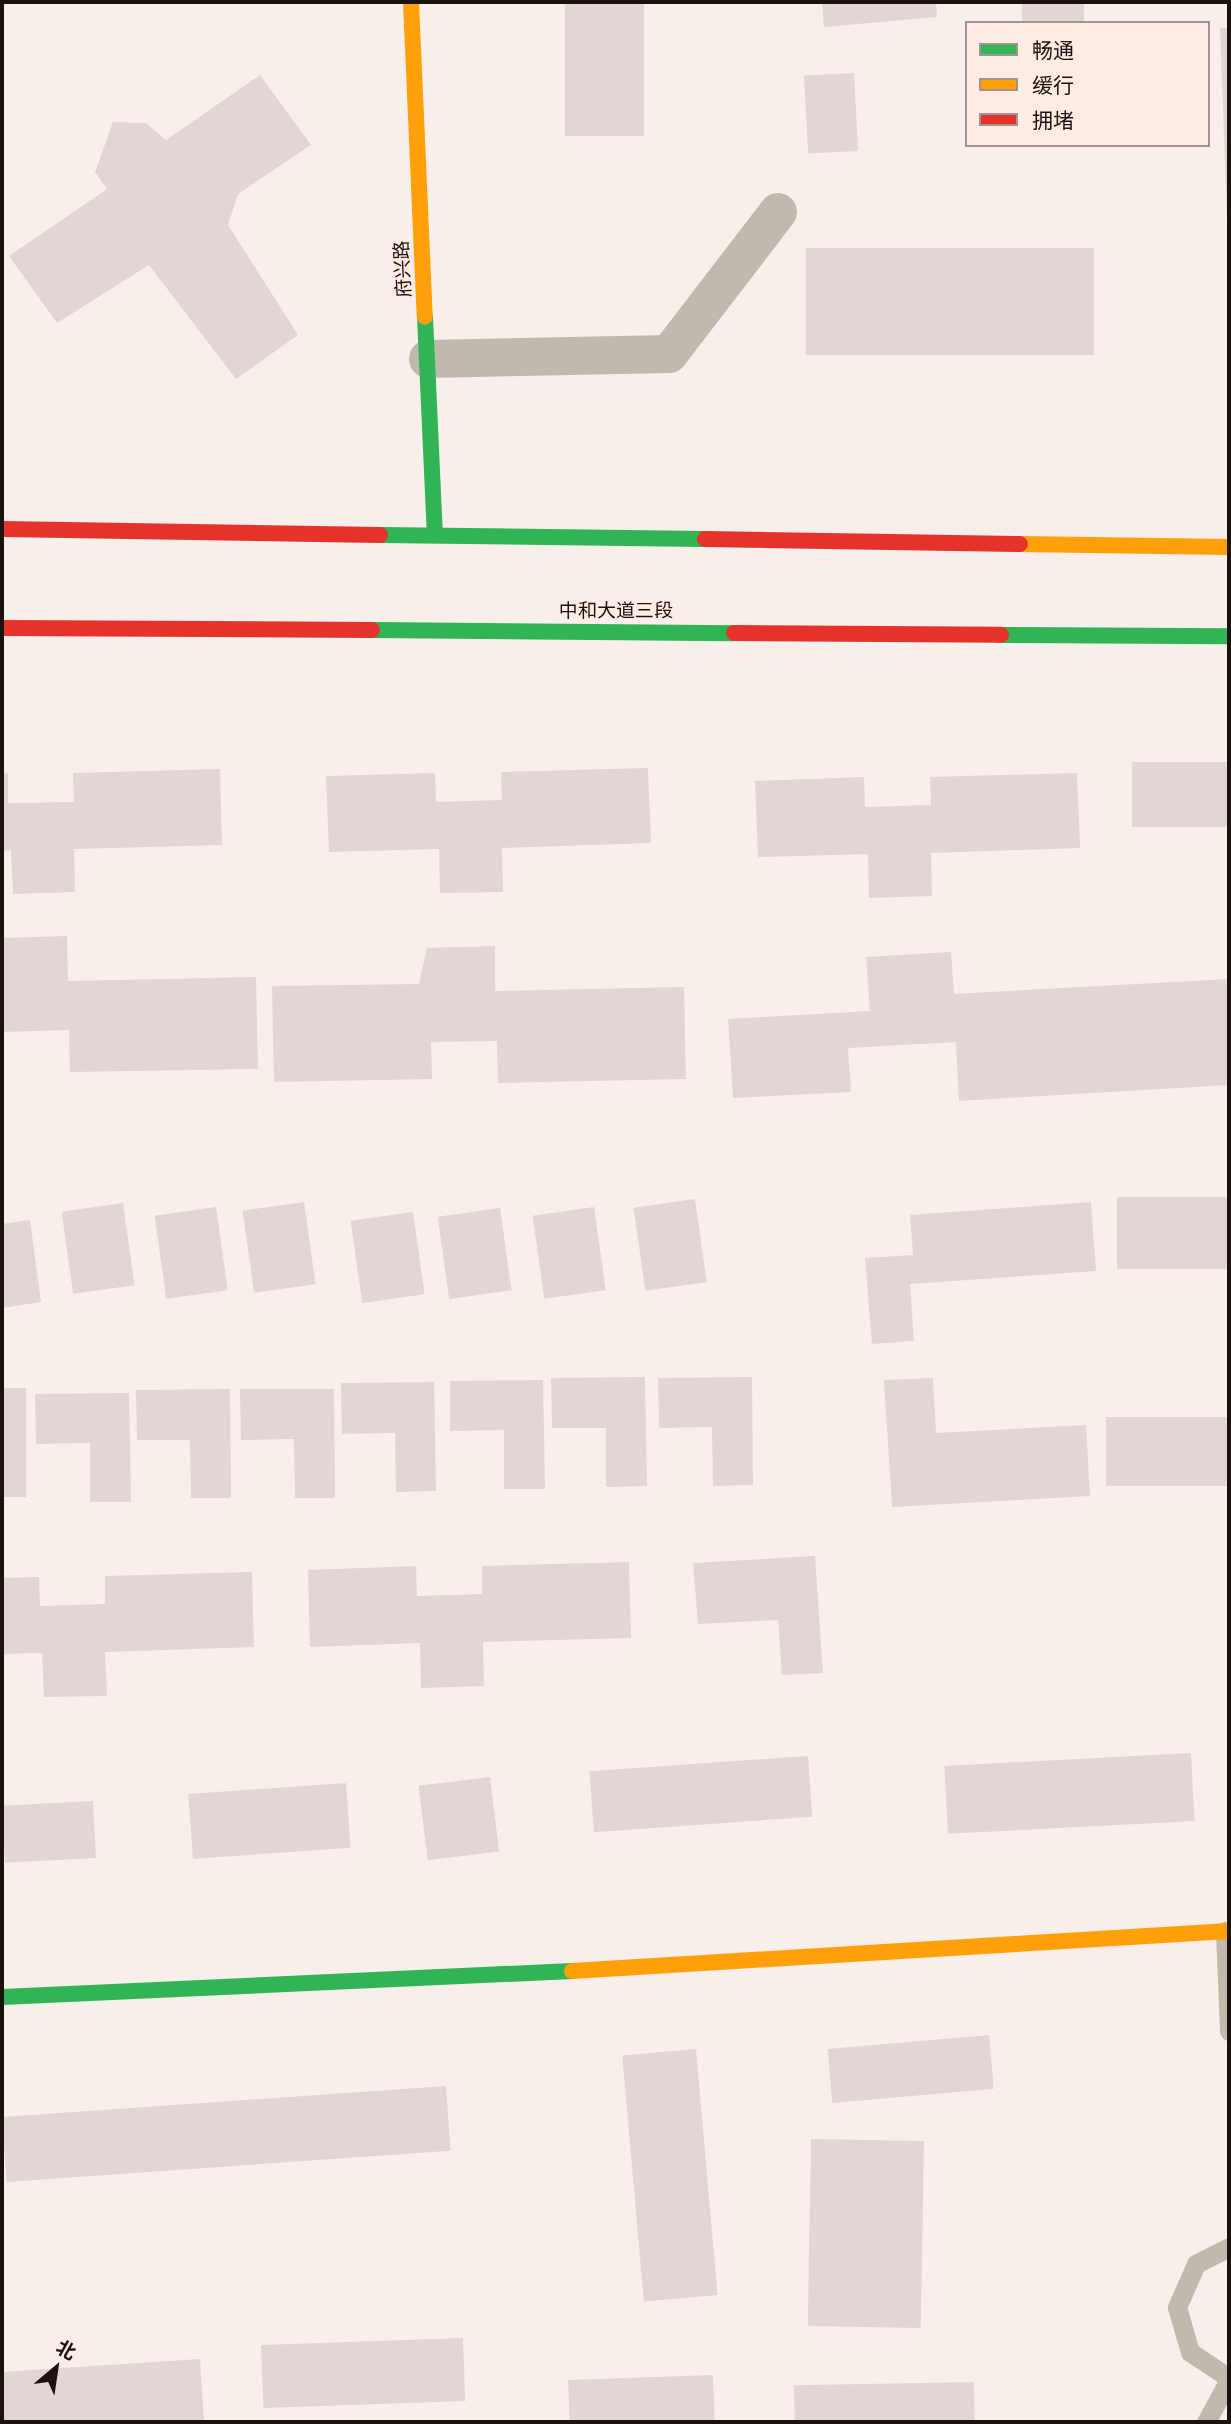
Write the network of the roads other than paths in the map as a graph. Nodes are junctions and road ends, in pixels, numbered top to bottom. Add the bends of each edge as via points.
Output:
1 (411, 2) edge
2 (778, 212) dead end
3 (428, 359) junction
4 (2, 529) edge
5 (435, 535) junction
6 (1229, 547) edge
7 (2, 628) edge
8 (1229, 636) edge
9 (1227, 1931) edge
10 (2, 1997) edge
11 (1229, 2031) edge
12 (1229, 2247) edge
13 (1229, 2379) edge
14 (1206, 2422) edge

1 - 3 main road, 府兴路
2 - 3 street via 669,354
3 - 5 main road, 府兴路
4 - 5 main road
5 - 6 main road
7 - 8 main road, 中和大道三段
9 - 10 main road via 581,1971
9 - 11 lane
12 - 13 lane via 1196,2264 1177,2307 1190,2352
13 - 14 lane

